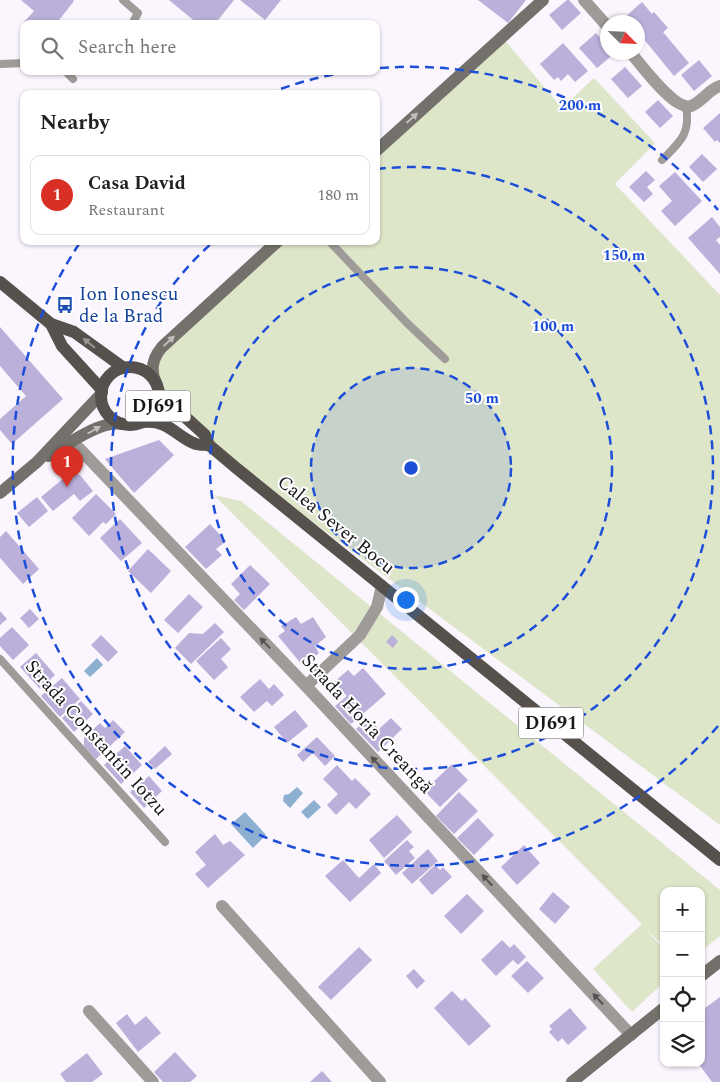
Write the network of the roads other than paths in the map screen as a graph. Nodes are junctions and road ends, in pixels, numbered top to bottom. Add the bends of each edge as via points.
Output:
1 (123, 0) edge
2 (544, 0) edge
3 (584, 0) edge
4 (600, 18) edge
5 (134, 20) edge
6 (637, 60) edge
7 (20, 63) edge
8 (0, 64) edge
9 (69, 75) edge
10 (73, 79) dead end
11 (720, 86) edge
12 (686, 106) junction
13 (380, 147) edge
14 (662, 160) dead end
15 (274, 245) edge
16 (333, 245) edge
17 (0, 282) edge
18 (51, 324) junction
19 (445, 359) dead end
20 (124, 368) junction
21 (158, 388) junction
22 (102, 392) junction
23 (144, 422) junction
24 (122, 424) junction
25 (72, 442) junction
26 (209, 445) junction
27 (37, 462) junction
28 (0, 493) edge
29 (382, 586) junction
30 (0, 659) edge
31 (306, 686) junction
32 (165, 842) dead end
33 (720, 860) edge
34 (222, 906) dead end
35 (720, 961) edge
36 (705, 973) edge
37 (89, 1011) dead end
38 (660, 1011) edge
39 (631, 1035) junction
40 (153, 1082) edge
41 (380, 1082) edge
42 (572, 1082) edge

1 - 5 lane via 138,13
13 -> 2 street
3 - 4 street
6 - 12 street via 666,94
7 - 8 lane
9 - 10 lane
11 - 12 street via 693,105
12 - 14 lane via 684,137
21 -> 15 street via 153,375 156,354
16 - 19 lane
17 - 18 main road, DJ691
20 -> 18 main road, DJ691 via 74,332
18 - 22 main road, DJ691 via 62,346
20 - 21 main road, DJ691 via 141,369 150,375
20 - 22 main road, DJ691 via 109,377
21 - 23 main road, DJ691 via 154,413
21 - 26 main road, Calea Sever Bocu / DJ691 via 205,435
22 - 24 main road, DJ691 via 106,411
22 - 27 street
23 - 24 main road, DJ691
23 - 26 main road, Calea Sever Bocu / DJ691 via 154,421 196,444
25 -> 24 street via 103,425
25 - 27 street
31 -> 25 street, Strada Horia Creangă
26 - 29 main road, Calea Sever Bocu / DJ691
27 - 28 street
29 - 31 street via 377,607 360,635
29 - 33 main road, Calea Sever Bocu / DJ691
30 - 32 lane, Strada Constantin Iotzu
39 -> 31 street, Strada Horia Creangă
34 - 41 street
35 - 36 street
37 - 40 street
38 - 39 street
39 - 42 street

